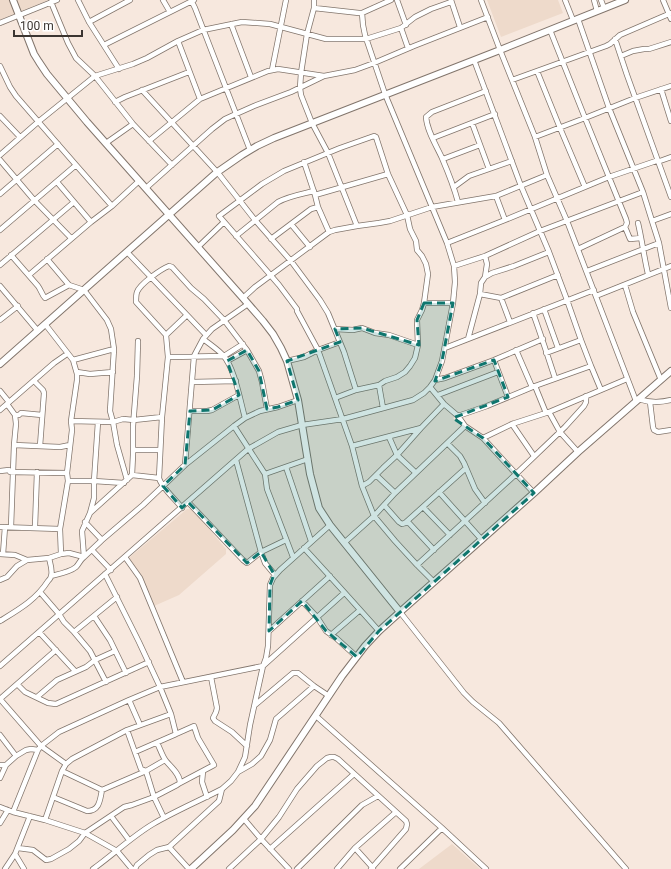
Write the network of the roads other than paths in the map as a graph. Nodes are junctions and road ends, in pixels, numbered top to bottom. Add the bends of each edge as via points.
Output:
1 (13, 0) edge
2 (78, 0) edge
3 (130, 0) edge
4 (163, 0) edge
5 (192, 0) edge
6 (286, 0) edge
7 (314, 0) edge
8 (391, 0) edge
9 (397, 0) edge
10 (481, 0) edge
11 (565, 0) edge
12 (594, 0) edge
13 (601, 0) edge
14 (624, 0) edge
15 (663, 0) edge
16 (54, 1) edge
17 (451, 1) edge
18 (314, 8) junction
19 (604, 8) junction
20 (597, 10) junction
21 (170, 12) junction
22 (362, 12) junction
23 (670, 13) edge
24 (19, 15) junction
25 (488, 17) junction
26 (671, 19) edge
27 (575, 20) junction
28 (89, 22) junction
29 (0, 23) edge
30 (231, 24) junction
31 (406, 25) junction
32 (281, 27) junction
33 (401, 28) junction
34 (460, 28) junction
35 (203, 30) junction
36 (550, 30) junction
37 (307, 34) junction
38 (366, 39) junction
39 (615, 39) junction
40 (178, 41) junction
41 (671, 42) edge
42 (104, 45) junction
43 (408, 48) junction
44 (500, 50) junction
45 (589, 52) junction
46 (621, 56) junction
47 (474, 60) junction
48 (562, 62) junction
49 (374, 63) junction
50 (0, 66) edge
51 (118, 69) junction
52 (272, 70) junction
53 (538, 71) junction
54 (189, 72) junction
55 (302, 73) junction
56 (95, 76) junction
57 (324, 76) junction
58 (251, 77) junction
59 (512, 80) junction
60 (671, 86) edge
61 (300, 88) junction
62 (226, 89) junction
63 (661, 89) junction
64 (142, 90) junction
65 (486, 91) junction
66 (385, 94) junction
67 (67, 98) junction
68 (635, 98) junction
69 (200, 99) junction
70 (115, 102) junction
71 (609, 108) junction
72 (236, 114) junction
73 (495, 114) junction
74 (0, 116) edge
75 (585, 118) junction
76 (38, 122) junction
77 (671, 122) edge
78 (171, 123) junction
79 (312, 123) junction
80 (472, 123) junction
81 (133, 124) junction
82 (560, 128) junction
83 (20, 137) junction
84 (535, 137) junction
85 (433, 138) junction
86 (149, 141) junction
87 (106, 143) junction
88 (58, 144) junction
89 (480, 145) junction
90 (193, 146) junction
91 (250, 150) junction
92 (328, 153) junction
93 (0, 155) edge
94 (671, 157) edge
95 (443, 159) junction
96 (0, 160) edge
97 (512, 161) junction
98 (658, 161) junction
99 (304, 162) junction
100 (76, 165) junction
101 (172, 165) junction
102 (633, 168) junction
103 (490, 169) junction
104 (218, 173) junction
105 (388, 174) junction
106 (546, 175) junction
107 (609, 177) junction
108 (17, 179) junction
109 (140, 181) junction
110 (57, 182) junction
111 (521, 186) junction
112 (342, 187) junction
113 (454, 187) junction
114 (585, 187) junction
115 (146, 188) junction
116 (643, 192) junction
117 (315, 193) junction
118 (0, 194) edge
119 (496, 196) junction
120 (671, 197) edge
121 (557, 198) junction
122 (34, 200) junction
123 (239, 200) junction
124 (74, 202) junction
125 (458, 202) junction
126 (618, 202) junction
127 (112, 206) junction
128 (318, 207) junction
129 (432, 207) junction
130 (531, 209) junction
131 (671, 214) edge
132 (170, 215) junction
133 (407, 215) junction
134 (54, 219) junction
135 (255, 220) junction
136 (505, 220) junction
137 (567, 221) junction
138 (91, 222) junction
139 (224, 222) junction
140 (652, 222) junction
141 (638, 223) dead end
142 (291, 224) junction
143 (357, 226) junction
144 (625, 227) junction
145 (0, 230) edge
146 (540, 231) junction
147 (330, 232) junction
148 (236, 236) junction
149 (71, 238) junction
150 (641, 238) junction
151 (271, 239) junction
152 (447, 243) junction
153 (659, 243) junction
154 (198, 247) junction
155 (310, 247) junction
156 (578, 249) junction
157 (642, 250) junction
158 (127, 252) junction
159 (549, 252) junction
160 (12, 255) junction
161 (484, 256) junction
162 (48, 259) junction
163 (291, 261) junction
164 (0, 265) edge
165 (454, 266) junction
166 (671, 266) edge
167 (664, 268) junction
168 (586, 271) junction
169 (648, 274) junction
170 (29, 275) junction
171 (558, 275) junction
172 (270, 276) junction
173 (151, 277) junction
174 (485, 277) junction
175 (625, 284) junction
176 (69, 285) junction
177 (0, 286) edge
178 (84, 290) junction
179 (594, 290) junction
180 (480, 294) junction
181 (596, 296) junction
182 (243, 298) junction
183 (501, 298) junction
184 (567, 300) junction
185 (424, 303) junction
186 (453, 303) junction
187 (248, 304) junction
188 (18, 306) junction
189 (671, 308) edge
190 (544, 309) junction
191 (533, 314) junction
192 (186, 315) junction
193 (0, 320) edge
194 (224, 320) junction
195 (510, 322) junction
196 (45, 324) junction
197 (334, 329) junction
198 (38, 331) junction
199 (166, 335) junction
200 (205, 337) junction
201 (468, 339) junction
202 (543, 339) junction
203 (581, 340) junction
204 (138, 341) dead end
205 (340, 342) junction
206 (243, 344) junction
207 (418, 345) junction
208 (445, 348) junction
209 (558, 348) junction
210 (114, 349) junction
211 (247, 350) junction
212 (318, 350) junction
213 (516, 350) junction
214 (546, 353) junction
215 (67, 354) junction
216 (194, 356) junction
217 (224, 356) junction
218 (168, 357) junction
219 (73, 360) junction
220 (494, 360) junction
221 (227, 361) junction
222 (287, 361) junction
223 (0, 364) edge
224 (591, 366) junction
225 (671, 371) edge
226 (77, 372) junction
227 (113, 372) junction
228 (498, 372) junction
229 (555, 378) junction
230 (627, 379) junction
231 (436, 380) junction
232 (662, 380) junction
233 (34, 381) junction
234 (236, 381) junction
235 (192, 382) junction
236 (379, 385) junction
237 (534, 386) junction
238 (430, 387) junction
239 (356, 390) junction
240 (601, 390) junction
241 (0, 391) edge
242 (239, 395) junction
243 (438, 395) junction
244 (586, 396) junction
245 (335, 398) junction
246 (508, 398) junction
247 (298, 400) junction
248 (637, 400) junction
249 (671, 400) edge
250 (650, 402) junction
251 (8, 403) junction
252 (444, 404) junction
253 (383, 408) junction
254 (267, 409) junction
255 (0, 410) edge
256 (190, 411) junction
257 (547, 412) junction
258 (15, 415) junction
259 (42, 415) junction
260 (458, 416) junction
261 (162, 417) junction
262 (245, 418) junction
263 (343, 419) junction
264 (134, 420) junction
265 (71, 421) junction
266 (98, 422) junction
267 (113, 422) junction
268 (512, 424) junction
269 (234, 426) junction
270 (302, 426) junction
271 (465, 426) junction
272 (421, 428) junction
273 (671, 430) edge
274 (560, 432) junction
275 (388, 437) junction
276 (483, 438) junction
277 (447, 443) junction
278 (14, 445) junction
279 (40, 446) junction
280 (70, 446) junction
281 (352, 446) junction
282 (248, 449) junction
283 (134, 450) junction
284 (160, 450) junction
285 (578, 452) junction
286 (396, 456) junction
287 (534, 456) junction
288 (308, 459) junction
289 (236, 460) junction
290 (185, 466) junction
291 (286, 467) junction
292 (466, 468) junction
293 (0, 471) edge
294 (13, 472) junction
295 (37, 472) junction
296 (67, 473) junction
297 (265, 474) junction
298 (416, 474) junction
299 (516, 474) junction
300 (132, 475) junction
301 (376, 475) junction
302 (158, 478) junction
303 (68, 481) junction
304 (94, 481) junction
305 (125, 481) junction
306 (163, 486) junction
307 (362, 486) junction
308 (440, 492) junction
309 (395, 493) junction
310 (534, 493) junction
311 (188, 502) junction
312 (485, 503) junction
313 (384, 505) junction
314 (423, 507) junction
315 (182, 508) junction
316 (90, 513) junction
317 (374, 516) junction
318 (466, 521) junction
319 (85, 522) junction
320 (405, 523) junction
321 (330, 525) junction
322 (2, 527) edge
323 (11, 527) junction
324 (35, 527) junction
325 (60, 529) junction
326 (450, 536) junction
327 (102, 540) junction
328 (286, 540) junction
329 (482, 540) junction
330 (311, 542) junction
331 (344, 543) junction
332 (304, 548) junction
333 (92, 550) junction
334 (434, 550) junction
335 (261, 552) junction
336 (2, 554) edge
337 (61, 554) junction
338 (84, 557) junction
339 (125, 557) junction
340 (49, 558) junction
341 (293, 558) junction
342 (27, 560) junction
343 (417, 565) junction
344 (111, 570) junction
345 (105, 574) junction
346 (275, 575) junction
347 (52, 576) junction
348 (330, 576) junction
349 (0, 580) edge
350 (434, 582) junction
351 (40, 592) junction
352 (344, 593) junction
353 (117, 597) junction
354 (302, 601) junction
355 (360, 610) junction
356 (400, 612) junction
357 (59, 614) junction
358 (94, 616) junction
359 (317, 617) junction
360 (0, 621) edge
361 (269, 631) junction
362 (378, 631) junction
363 (39, 632) junction
364 (74, 632) junction
365 (331, 635) junction
366 (56, 650) junction
367 (115, 651) junction
368 (356, 657) junction
369 (95, 660) junction
370 (149, 662) junction
371 (0, 666) edge
372 (263, 666) junction
373 (76, 671) junction
374 (126, 673) junction
375 (211, 677) junction
376 (106, 682) junction
377 (183, 682) junction
378 (18, 684) junction
379 (314, 686) junction
380 (160, 687) junction
381 (329, 696) junction
382 (37, 697) junction
383 (129, 700) junction
384 (255, 705) junction
385 (171, 714) junction
386 (316, 716) junction
387 (140, 725) junction
388 (127, 730) junction
389 (176, 734) junction
390 (0, 735) edge
391 (157, 743) junction
392 (247, 746) junction
393 (39, 748) junction
394 (135, 752) junction
395 (16, 756) junction
396 (165, 760) junction
397 (66, 764) junction
398 (0, 765) edge
399 (6, 765) junction
400 (146, 770) junction
401 (203, 771) junction
402 (62, 772) junction
403 (238, 772) junction
404 (354, 774) junction
405 (0, 778) edge
406 (180, 783) junction
407 (222, 789) junction
408 (102, 790) junction
409 (378, 796) junction
410 (53, 797) junction
411 (154, 797) junction
412 (207, 797) junction
413 (0, 807) edge
414 (8, 810) junction
415 (13, 812) junction
416 (396, 812) junction
417 (30, 816) junction
418 (111, 816) junction
419 (164, 818) junction
420 (244, 819) junction
421 (45, 820) junction
422 (0, 823) edge
423 (442, 828) junction
424 (85, 834) junction
425 (261, 839) junction
426 (129, 840) junction
427 (169, 847) junction
428 (18, 848) junction
429 (355, 848) junction
430 (270, 849) junction
431 (117, 851) junction
432 (16, 854) junction
433 (372, 868) edge
434 (5, 869) edge
435 (24, 869) edge
436 (93, 869) edge
437 (133, 869) edge
438 (190, 869) edge
439 (229, 869) edge
440 (289, 869) edge
441 (297, 869) edge
442 (337, 869) edge
443 (400, 869) edge
444 (486, 869) edge
445 (626, 869) edge

1 - 24 street
2 - 28 street
3 - 28 street
4 - 21 street
5 - 21 street
5 - 35 street
6 - 32 street
7 - 18 street
8 - 22 street
9 - 31 street
10 - 25 street
11 - 27 street
12 - 20 street
13 - 19 street
14 - 19 street
15 - 23 street
16 - 24 street
16 - 56 street via 68,43 76,58
17 - 31 street via 415,17
17 - 34 street
18 - 22 street
18 - 37 street
19 - 20 street
20 - 27 street
21 - 42 street
22 - 38 street
23 - 26 street
23 - 39 street
24 - 29 street
24 - 67 street via 34,54
25 - 34 street
25 - 44 street
27 - 36 street
27 - 45 street
28 - 42 street
30 - 32 street via 242,22
30 - 35 street
30 - 58 street
31 - 33 street
32 - 37 street
32 - 52 street
33 - 38 street
33 - 43 street
34 - 43 street
35 - 40 street
35 - 62 street
36 - 44 street
36 - 48 street
37 - 38 street via 326,39
37 - 55 street
38 - 49 street
39 - 45 street via 610,44
39 - 46 street
40 - 51 street via 147,58
40 - 54 street
41 - 46 street
42 - 51 street
43 - 49 street
44 - 47 street
44 - 59 street
45 - 48 street
45 - 71 street
46 - 68 street
47 - 65 street
47 - 66 street
48 - 53 street
48 - 75 street
49 - 57 street
49 - 66 street
50 - 76 street via 16,96
51 - 56 street
52 - 55 street
52 - 58 street
53 - 59 street
53 - 82 street
54 - 64 street
54 - 69 street
55 - 57 street
55 - 61 street
56 - 67 street
56 - 70 street
57 - 61 street
58 - 62 street
59 - 84 street
60 - 63 street
61 - 72 street
61 - 79 street
62 - 69 street
62 - 72 street
63 - 68 street
63 - 77 street
64 - 70 street
64 - 78 street
65 - 73 street
65 - 85 street via 428,115 427,122
66 - 79 street
66 - 129 street
67 - 76 street
67 - 87 street
68 - 71 street
68 - 98 street
69 - 78 street
70 - 81 street
71 - 75 street
71 - 102 street
72 - 90 street via 218,124
72 - 91 street
73 - 80 street
73 - 97 street
74 - 83 street
75 - 82 street
75 - 107 street
76 - 83 street
76 - 88 street
78 - 86 street
78 - 90 street
79 - 91 street
79 - 92 street
80 - 85 street
80 - 89 street
81 - 86 street
81 - 87 street
82 - 84 street
82 - 114 street
83 - 93 street
84 - 106 street
85 - 95 street
86 - 101 street
87 - 109 street
88 - 100 street
88 - 108 street
89 - 95 street
89 - 103 street
90 - 101 street
90 - 104 street
91 - 104 street
92 - 99 street
92 - 105 street via 374,136
92 - 112 street
94 - 98 street
95 - 113 street
96 - 108 street
97 - 103 street
97 - 111 street
98 - 102 street
98 - 120 street
99 - 117 street
99 - 123 street via 276,175
100 - 110 street
100 - 127 street
101 - 115 street
102 - 107 street
102 - 116 street
103 - 113 street via 469,176
104 - 123 street
104 - 132 street
105 - 112 street
105 - 133 street
106 - 111 street
106 - 121 street
107 - 114 street
107 - 126 street
108 - 118 street
108 - 122 street
109 - 115 street
109 - 127 street
110 - 122 street
110 - 124 street
111 - 119 street
111 - 130 street
112 - 117 street
112 - 143 street
113 - 125 street
114 - 121 street
115 - 132 street
116 - 126 street
116 - 140 street
117 - 128 street
117 - 135 street via 284,199
119 - 125 street
119 - 136 street
121 - 130 street
121 - 137 street
122 - 134 street
122 - 145 street
123 - 135 street
123 - 139 street via 219,216
124 - 134 street
124 - 138 street
125 - 129 street
126 - 137 street
126 - 144 street via 626,219
127 - 138 street
128 - 142 street via 311,209
128 - 147 street
129 - 133 street
129 - 152 street
130 - 136 street
130 - 146 street
131 - 140 street
132 - 154 street
132 - 158 street
133 - 143 street via 380,224
133 - 185 street via 417,250 422,256 428,274
134 - 149 street
134 - 160 street
135 - 148 street
135 - 151 street
136 - 152 street
137 - 146 street
137 - 156 street
138 - 149 street
139 - 148 street
139 - 154 street
140 - 153 street
141 - 150 street
142 - 151 street
142 - 155 street
143 - 147 street
144 - 150 street via 630,239
144 - 156 street
146 - 159 street
146 - 161 street
147 - 155 street
148 - 172 street
149 - 162 street
150 - 157 street
151 - 163 street
152 - 165 street
153 - 157 street
153 - 167 street
154 - 182 street
155 - 163 street
156 - 168 street
157 - 168 street
157 - 169 street
158 - 173 street
158 - 178 street
159 - 171 street
159 - 174 street
160 - 164 street
160 - 170 street
161 - 165 street
161 - 174 street via 487,264
162 - 170 street
162 - 176 street
163 - 172 street
163 - 197 street via 320,300
165 - 186 street
166 - 167 street
167 - 169 street
167 - 189 street
168 - 179 street
169 - 175 street
170 - 176 street via 45,298
171 - 183 street
171 - 184 street
172 - 182 street
172 - 212 street via 297,309
173 - 192 street
173 - 194 street via 169,266
173 - 199 street via 138,290 136,302
174 - 180 street via 481,283
175 - 181 street
175 - 232 street via 633,312
176 - 178 street
177 - 188 street
178 - 196 street
178 - 210 street via 107,320
179 - 181 street
179 - 184 street
180 - 183 street
180 - 201 street
181 - 230 street
182 - 187 street
183 - 195 street
184 - 190 street
184 - 203 street
185 - 186 street
185 - 207 street via 417,320
186 - 208 street
187 - 194 street
187 - 222 street via 273,334
188 - 193 street
188 - 198 street
190 - 191 street
190 - 209 street
191 - 195 street
191 - 202 street
192 - 199 street
192 - 200 street
194 - 200 street
194 - 206 street
195 - 201 street
196 - 198 street
196 - 215 street
197 - 205 street
197 - 207 street via 362,328
198 - 223 street
199 - 218 street
200 - 216 street
200 - 217 street
201 - 208 street
202 - 213 street
202 - 214 street
203 - 209 street
203 - 224 street
204 - 264 street
205 - 212 street
205 - 239 street
206 - 211 street
206 - 217 street
207 - 236 street via 415,358 405,372
208 - 231 street
209 - 214 street
210 - 219 street
210 - 227 street
211 - 221 street
211 - 254 street via 259,371
212 - 222 street
212 - 245 street
213 - 220 street
213 - 237 street
214 - 229 street
215 - 219 street
215 - 233 street
216 - 217 street
216 - 218 street
216 - 235 street
217 - 221 street
218 - 261 street
219 - 226 street
220 - 228 street
220 - 231 street
221 - 234 street
222 - 247 street
224 - 229 street
224 - 240 street
225 - 232 street
226 - 227 street
226 - 265 street
227 - 267 street via 110,411
228 - 243 street
228 - 246 street
229 - 237 street
230 - 240 street
230 - 248 street
231 - 238 street
232 - 248 street
233 - 251 street
233 - 259 street via 44,391
234 - 235 street
234 - 242 street
235 - 256 street
236 - 239 street
236 - 253 street
237 - 246 street
237 - 257 street
238 - 243 street
238 - 253 street via 413,400
239 - 245 street
240 - 244 street
241 - 251 street
242 - 256 street via 212,410
242 - 262 street
243 - 252 street
244 - 257 street
244 - 274 street via 584,406
245 - 263 street
246 - 260 street
247 - 254 street
247 - 270 street
248 - 250 street
248 - 285 street
249 - 250 street
250 - 273 street via 654,430
251 - 255 street
251 - 258 street
252 - 260 street
252 - 272 street
253 - 263 street
254 - 262 street
256 - 290 street
257 - 268 street
257 - 274 street
258 - 259 street
258 - 278 street
259 - 279 street
260 - 271 street
261 - 264 street
261 - 284 street
262 - 269 street
263 - 270 street
263 - 281 street
264 - 267 street via 123,419
264 - 283 street
265 - 266 street
265 - 280 street
266 - 267 street
266 - 304 street
267 - 305 street
268 - 276 street
268 - 287 street
269 - 282 street
269 - 290 street
270 - 282 street via 278,432
270 - 288 street
271 - 276 street
271 - 277 street
272 - 275 street
272 - 286 street
274 - 285 street
274 - 287 street
275 - 281 street
275 - 286 street
276 - 299 street
277 - 292 street via 460,456
277 - 298 street
278 - 279 street
278 - 294 street
279 - 280 street
280 - 296 street
281 - 307 street
282 - 289 street
282 - 297 street
283 - 284 street
283 - 300 street
284 - 302 street
285 - 310 street
286 - 298 street
286 - 301 street
287 - 299 street
288 - 291 street
288 - 321 street via 319,508
289 - 311 street
289 - 335 street
290 - 306 street
291 - 297 street
291 - 330 street
292 - 308 street
292 - 312 street via 475,489
293 - 294 street
294 - 295 street
294 - 323 street
295 - 296 street
295 - 324 street
296 - 303 street
297 - 328 street via 267,490
298 - 309 street
299 - 310 street
299 - 312 street
300 - 302 street
300 - 305 street
301 - 307 street
301 - 309 street
302 - 306 street
303 - 304 street
303 - 325 street
304 - 305 street
304 - 316 street via 94,498
305 - 316 street
306 - 315 street
306 - 327 street
307 - 317 street
308 - 314 street
308 - 318 street
309 - 313 street
310 - 329 street
311 - 315 street
311 - 335 street via 247,563
312 - 318 street
313 - 317 street
313 - 320 street via 399,522
314 - 320 street
314 - 326 street
315 - 339 street
316 - 319 street
317 - 331 street
317 - 343 street
318 - 326 street
318 - 329 street
319 - 327 street
319 - 338 street via 82,531
320 - 334 street via 414,528
321 - 330 street
321 - 331 street
322 - 323 street
322 - 336 street
323 - 324 street
324 - 325 street
325 - 337 street
326 - 334 street
327 - 333 street
328 - 335 street
328 - 341 street
329 - 350 street
330 - 332 street
331 - 356 street
332 - 341 street
332 - 348 street
333 - 338 street
333 - 344 street
334 - 343 street
335 - 346 street via 265,563
336 - 342 street via 15,555
337 - 338 street via 69,553
337 - 340 street
338 - 347 street via 75,567
339 - 344 street
339 - 377 street via 140,578
340 - 342 street
340 - 347 street
341 - 346 street
342 - 349 street
343 - 350 street
344 - 345 street
345 - 353 street
345 - 357 street
346 - 361 street via 270,585
347 - 351 street
348 - 352 street
348 - 354 street
350 - 356 street
351 - 357 street
351 - 360 street
352 - 355 street
352 - 359 street
353 - 358 street
353 - 370 street
354 - 359 street
354 - 361 street
355 - 362 street
355 - 365 street
356 - 362 street
356 - 445 street via 464,693 499,723
357 - 363 street
357 - 364 street
358 - 364 street
358 - 367 street
359 - 365 street
359 - 372 street
361 - 372 street
362 - 368 street
363 - 366 street
363 - 371 street
364 - 369 street
365 - 368 street
366 - 373 street
366 - 378 street
367 - 369 street
367 - 374 street
368 - 381 street
369 - 373 street
369 - 376 street
370 - 374 street
370 - 380 street
372 - 375 street
372 - 384 street
373 - 382 street via 57,680
374 - 376 street
375 - 377 street
375 - 392 street via 217,708 213,718
376 - 382 street via 56,704
377 - 380 street
378 - 382 street via 25,692
378 - 393 street via 0,699
379 - 381 street
379 - 384 street via 298,673 292,673
379 - 403 street via 276,719 270,740 261,756
380 - 383 street
380 - 385 street
381 - 386 street
383 - 387 street
383 - 393 street via 59,732
384 - 392 street
385 - 387 street
385 - 389 street
386 - 420 street via 256,806
386 - 423 street
387 - 388 street
388 - 394 street
388 - 397 street
389 - 391 street
389 - 401 street via 194,726 214,765
390 - 395 street
391 - 394 street
391 - 396 street
392 - 403 street
393 - 395 street via 26,750
393 - 397 street
393 - 415 street
394 - 400 street via 142,769
395 - 399 street
396 - 400 street
396 - 406 street via 173,768
397 - 402 street
398 - 399 street
399 - 405 street
400 - 408 street
400 - 411 street
401 - 406 street
401 - 412 street via 202,782
402 - 408 street
402 - 410 street
403 - 407 street
404 - 409 street
404 - 425 street via 334,757 327,758 297,789
404 - 430 street
406 - 411 street
407 - 412 street
407 - 427 street via 219,801
408 - 410 street via 98,805 91,811
409 - 416 street
409 - 441 street via 362,805
410 - 421 street
411 - 418 street via 124,807
411 - 419 street
412 - 419 street
413 - 414 street
414 - 415 street
414 - 422 street
415 - 417 street
416 - 429 street
416 - 433 street via 406,821 406,829
417 - 421 street
417 - 428 street
418 - 424 street
418 - 426 street
419 - 426 street
420 - 425 street
420 - 438 street
421 - 424 street
423 - 443 street
423 - 444 street
424 - 428 street via 80,841 51,859 46,860 33,850
424 - 431 street
425 - 430 street
425 - 439 street
426 - 431 street
427 - 437 street via 148,855
427 - 438 street
428 - 432 street
429 - 433 street
429 - 442 street
430 - 440 street
431 - 436 street
431 - 437 street
432 - 434 street
432 - 435 street

